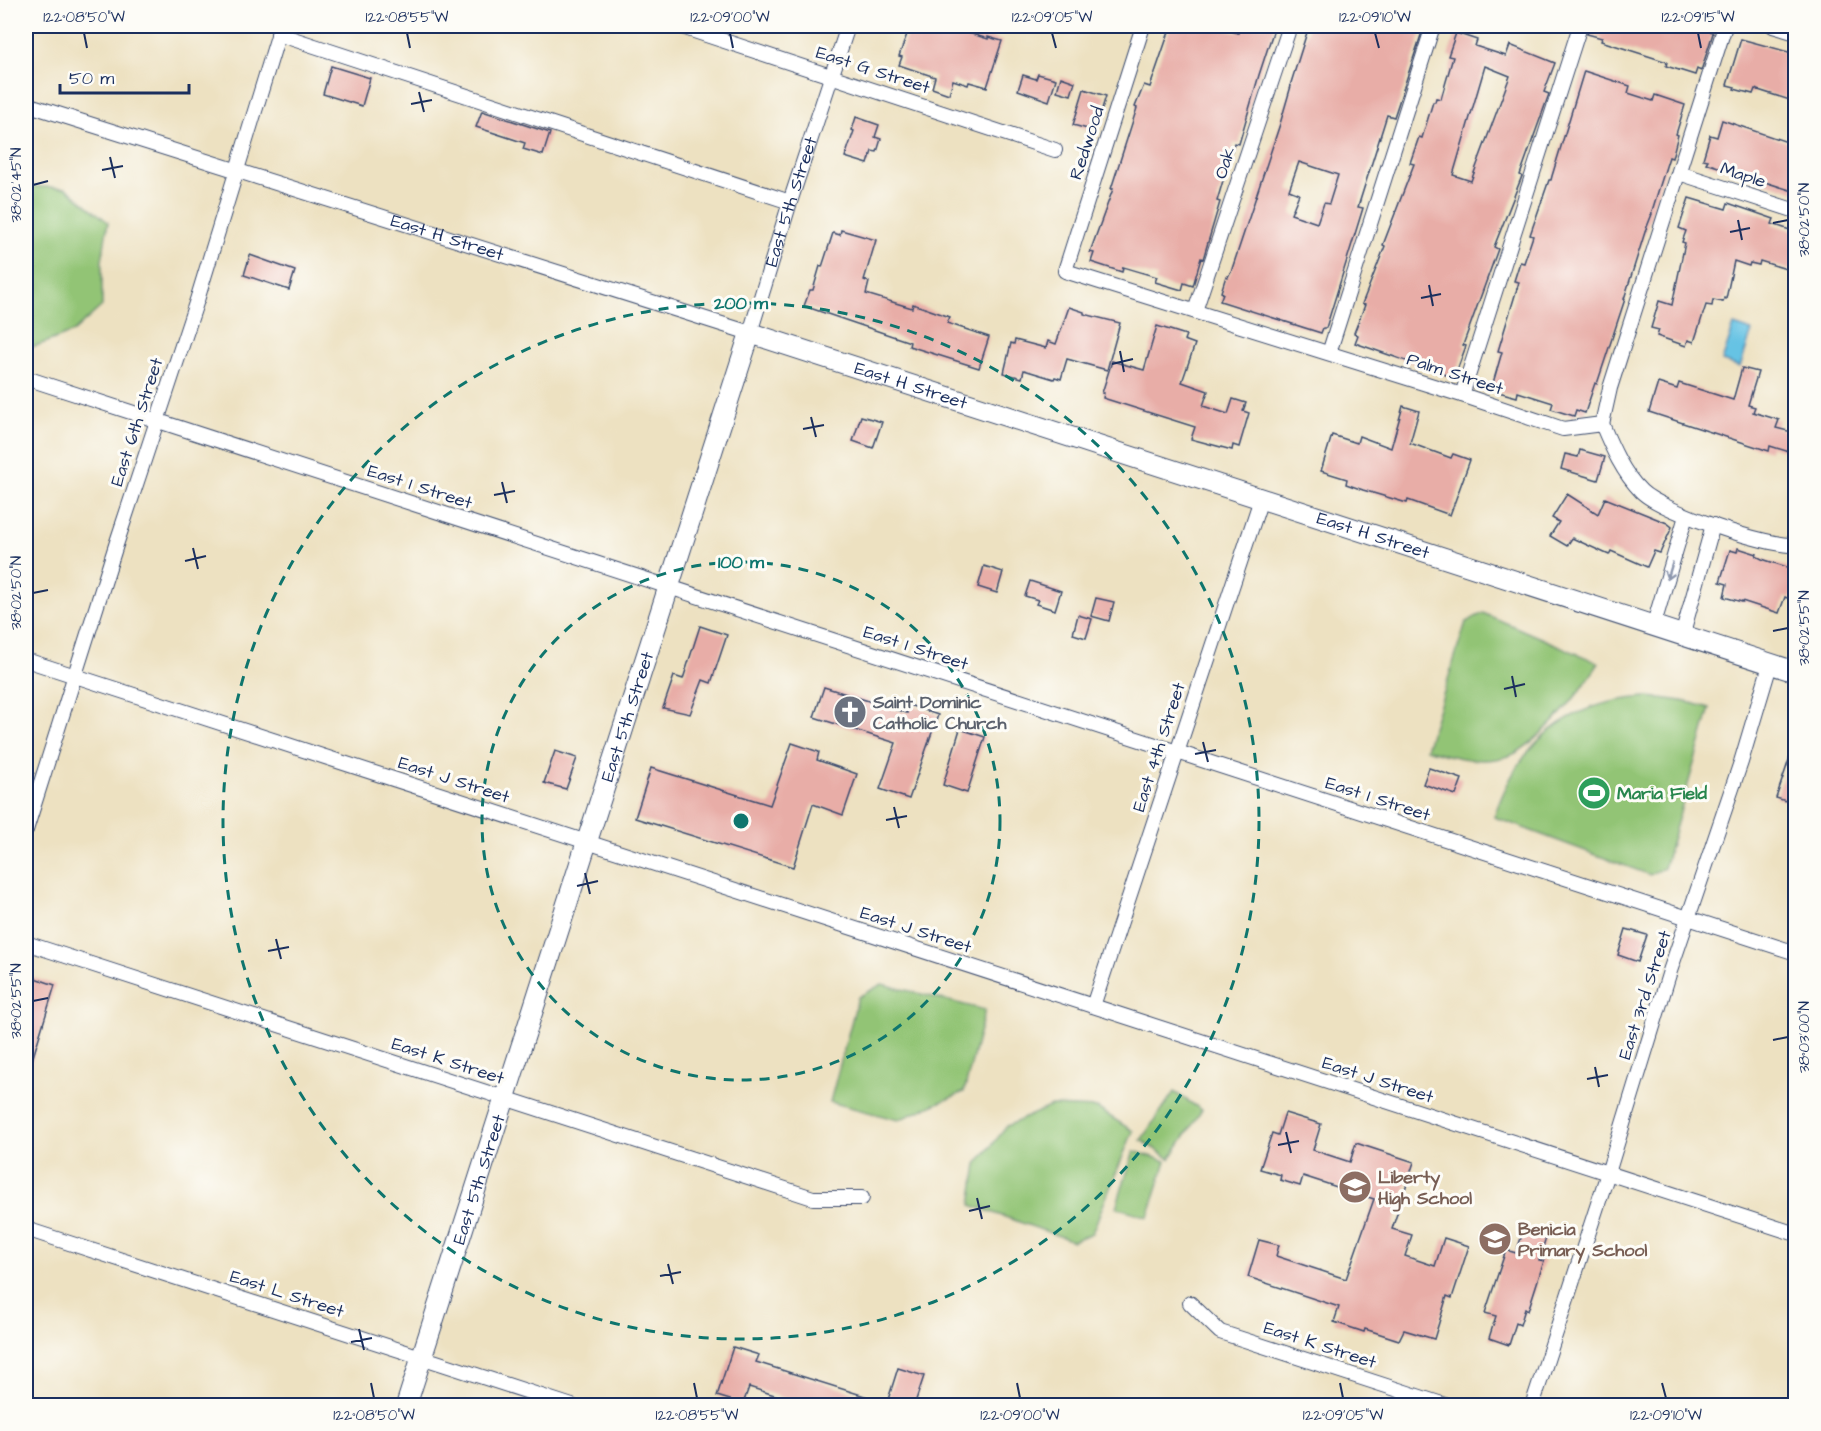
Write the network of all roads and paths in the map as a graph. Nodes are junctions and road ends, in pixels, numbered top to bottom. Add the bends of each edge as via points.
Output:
1 (679, 26) edge
2 (848, 26) edge
3 (1143, 26) edge
4 (1290, 26) edge
5 (1433, 26) edge
6 (1580, 26) edge
7 (1725, 26) edge
8 (1773, 26) edge
9 (279, 30) edge
10 (1796, 33) edge
11 (832, 75) junction
12 (26, 104) edge
13 (1055, 150) dead end
14 (236, 170) junction
15 (1679, 173) junction
16 (790, 202) junction
17 (1796, 211) edge
18 (1065, 271) joint
19 (1195, 312) junction
20 (750, 333) junction
21 (1329, 353) junction
22 (26, 378) edge
23 (1462, 395) junction
24 (156, 421) junction
25 (1602, 424) junction
26 (1261, 499) junction
27 (1686, 516) junction
28 (1713, 525) junction
29 (1796, 545) edge
30 (668, 586) junction
31 (1653, 627) junction
32 (1682, 636) junction
33 (26, 660) edge
34 (1770, 665) junction
35 (1796, 672) edge
36 (75, 676) junction
37 (1177, 753) junction
38 (26, 830) edge
39 (586, 842) junction
40 (1688, 918) junction
41 (26, 943) edge
42 (1796, 953) edge
43 (1093, 1006) junction
44 (504, 1098) junction
45 (1608, 1173) junction
46 (862, 1198) dead end
47 (26, 1228) edge
48 (1796, 1234) edge
49 (1190, 1303) dead end
50 (422, 1357) junction
51 (406, 1406) edge
52 (572, 1406) edge
53 (1448, 1406) edge
54 (1532, 1406) edge

1 - 11 street, East G Street
2 - 11 street, East 5th Street
3 - 18 street, Redwood
4 - 19 street, Oak
5 - 21 street
6 - 23 street
7 - 15 street
8 - 10 street
9 - 14 street, East 6th Street
9 - 16 street
11 - 13 street, East G Street
11 - 16 street, East 5th Street
12 - 14 street, East H Street
14 - 20 street, East H Street
14 - 24 street, East 6th Street
15 - 17 street, Maple
15 - 25 street
16 - 20 street, East 5th Street
18 - 19 street, Palm Street
19 - 21 street, Palm Street
20 - 26 street, East H Street
20 - 30 street, East 5th Street
21 - 23 street, Palm Street
22 - 24 street, East I Street
23 - 25 street, Palm Street via 1563,429
24 - 30 street, East I Street
24 - 36 street, East 6th Street
25 - 27 street via 1626,472 1642,492
26 - 31 street, East H Street
26 - 37 street, East 4th Street
27 - 28 street
27 -> 31 street
28 - 29 street via 1785,546
28 - 32 street
30 - 37 street, East I Street
30 - 39 street, East 5th Street
31 - 32 street, East H Street
32 - 34 street, East H Street
33 - 36 street, East J Street
34 - 35 street, East H Street
34 - 40 street, East 3rd Street
36 - 38 street, East 6th Street
36 - 39 street, East J Street
37 - 40 street, East I Street
37 - 43 street, East 4th Street
39 - 43 street, East J Street
39 - 44 street, East 5th Street
40 - 42 street, East I Street
40 - 45 street, East 3rd Street
41 - 44 street, East K Street
43 - 45 street, East J Street
44 - 46 street, East K Street via 813,1198
44 - 50 street, East 5th Street
45 - 48 street, East J Street
45 - 54 street, East 3rd Street
47 - 50 street, East L Street
49 - 53 street, East K Street via 1220,1332
50 - 51 street, East 5th Street
50 - 52 street, East L Street

